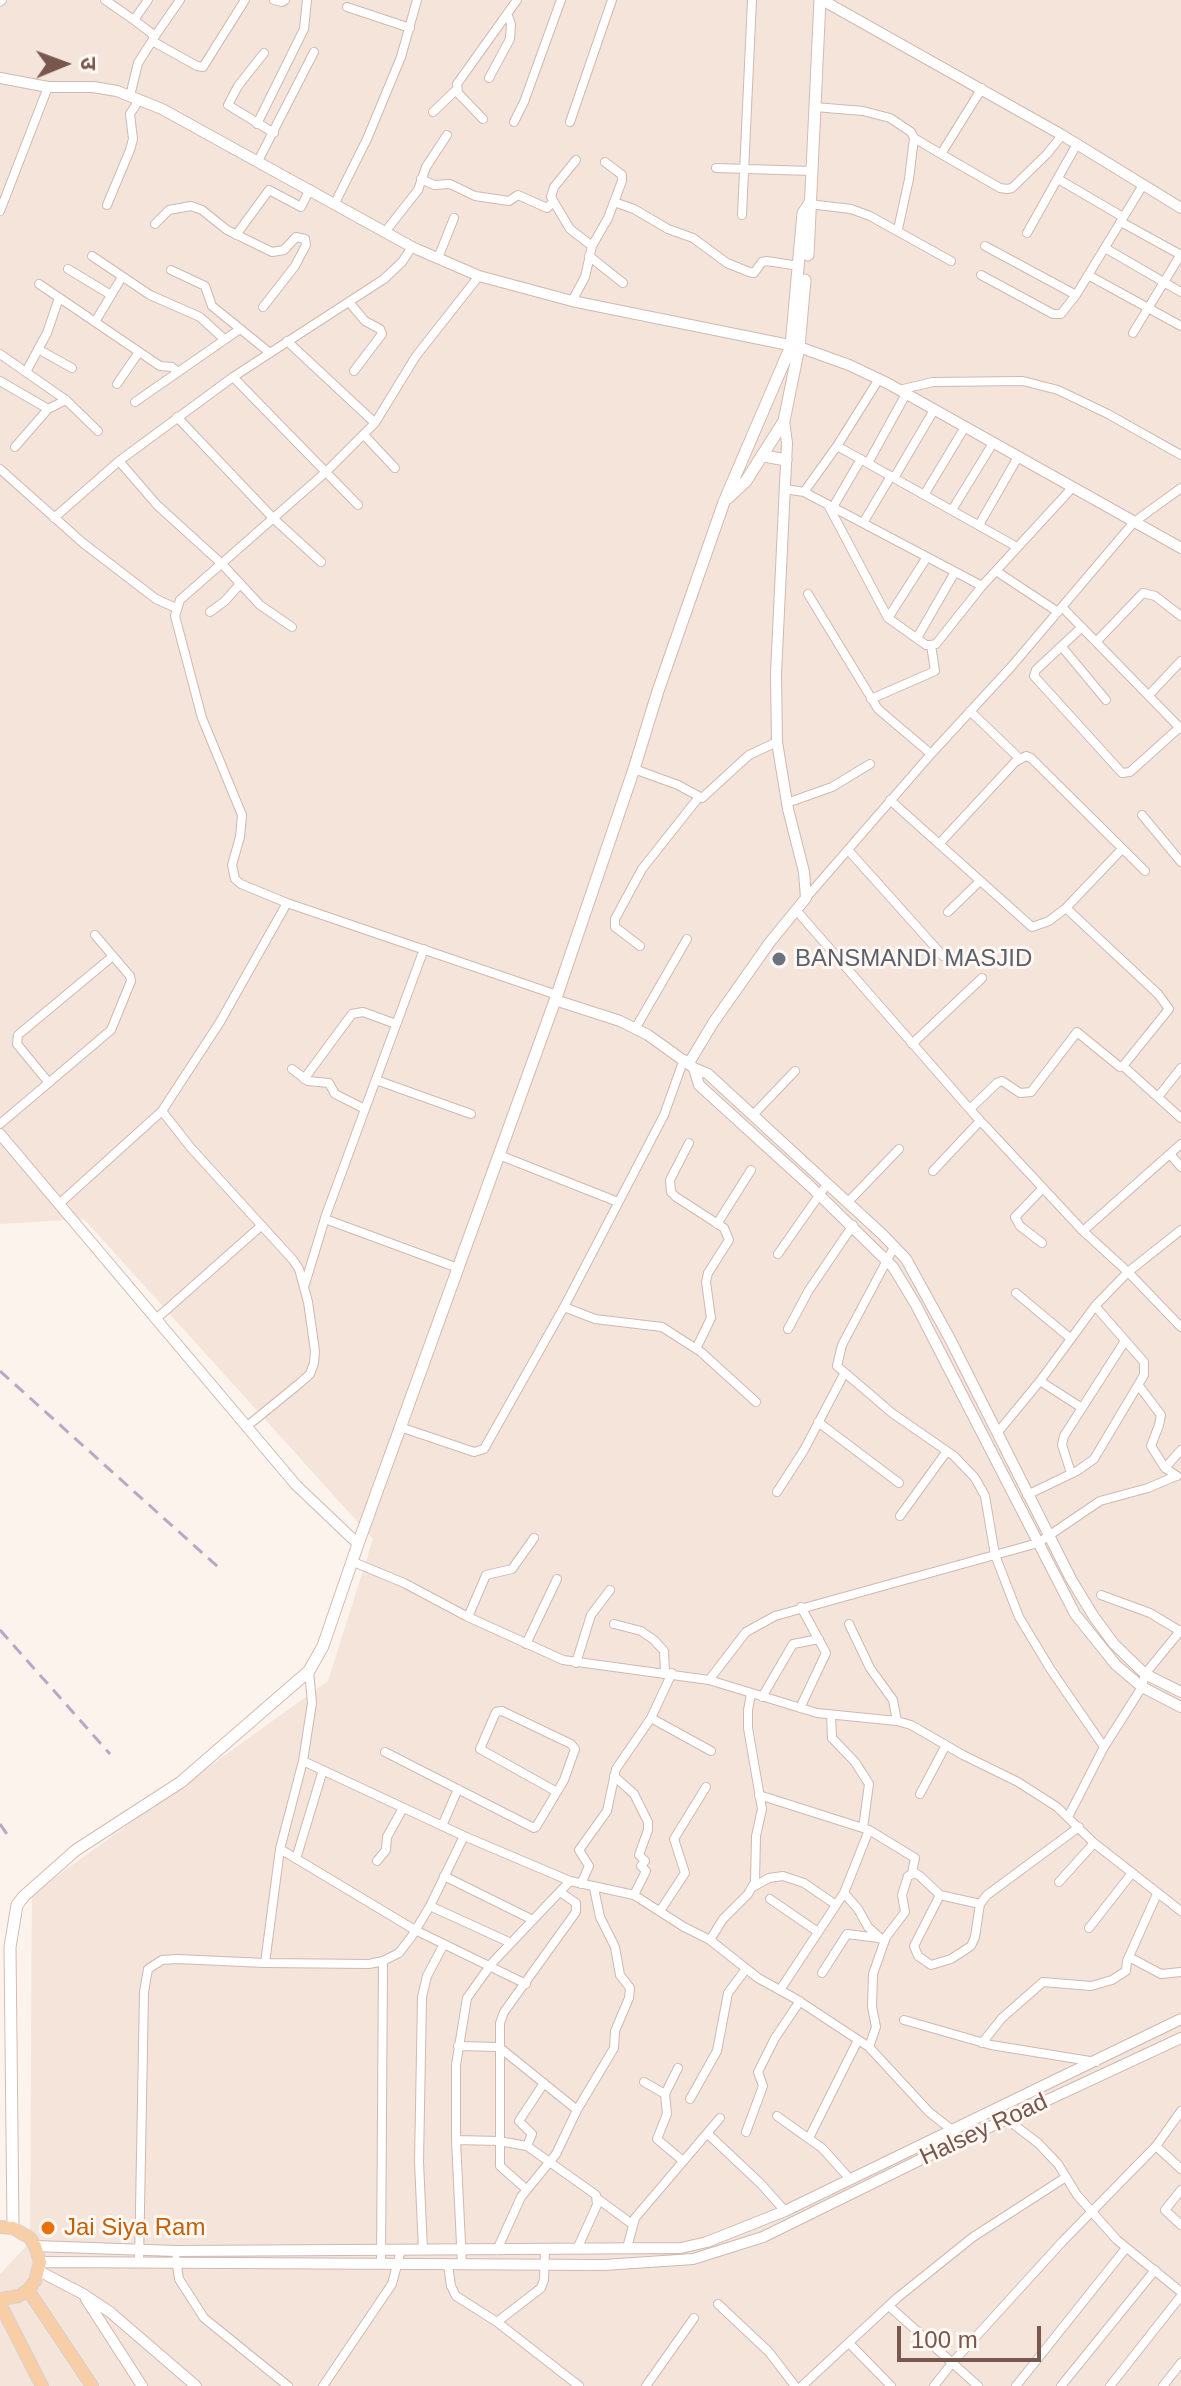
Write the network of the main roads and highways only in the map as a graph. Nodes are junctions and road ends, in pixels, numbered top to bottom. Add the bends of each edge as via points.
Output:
1 (821, 0) edge
2 (809, 204) junction
3 (795, 346) junction
4 (778, 378) junction
5 (791, 382) junction
6 (755, 431) junction
7 (773, 439) junction
8 (764, 456) junction
9 (786, 460) road end
10 (724, 502) junction
11 (7, 2228) edge
12 (28, 2290) junction
13 (0, 2302) edge
14 (42, 2386) edge
15 (92, 2386) edge

1 - 2 main road
2 - 3 main road
2 - 3 main road via 803,213
3 - 4 main road
3 - 5 main road
4 - 5 main road
4 - 6 main road
5 - 7 main road via 784,421
6 - 7 main road
6 - 10 main road
7 - 8 main road
8 - 9 main road
8 - 10 main road
10 - 11 main road via 556,998 323,1646 309,1671 181,1782 76,1850 17,1905 10,1947
11 - 12 main road via 22,2232 35,2246 39,2266
12 - 13 main road
12 - 15 main road
13 - 14 main road

